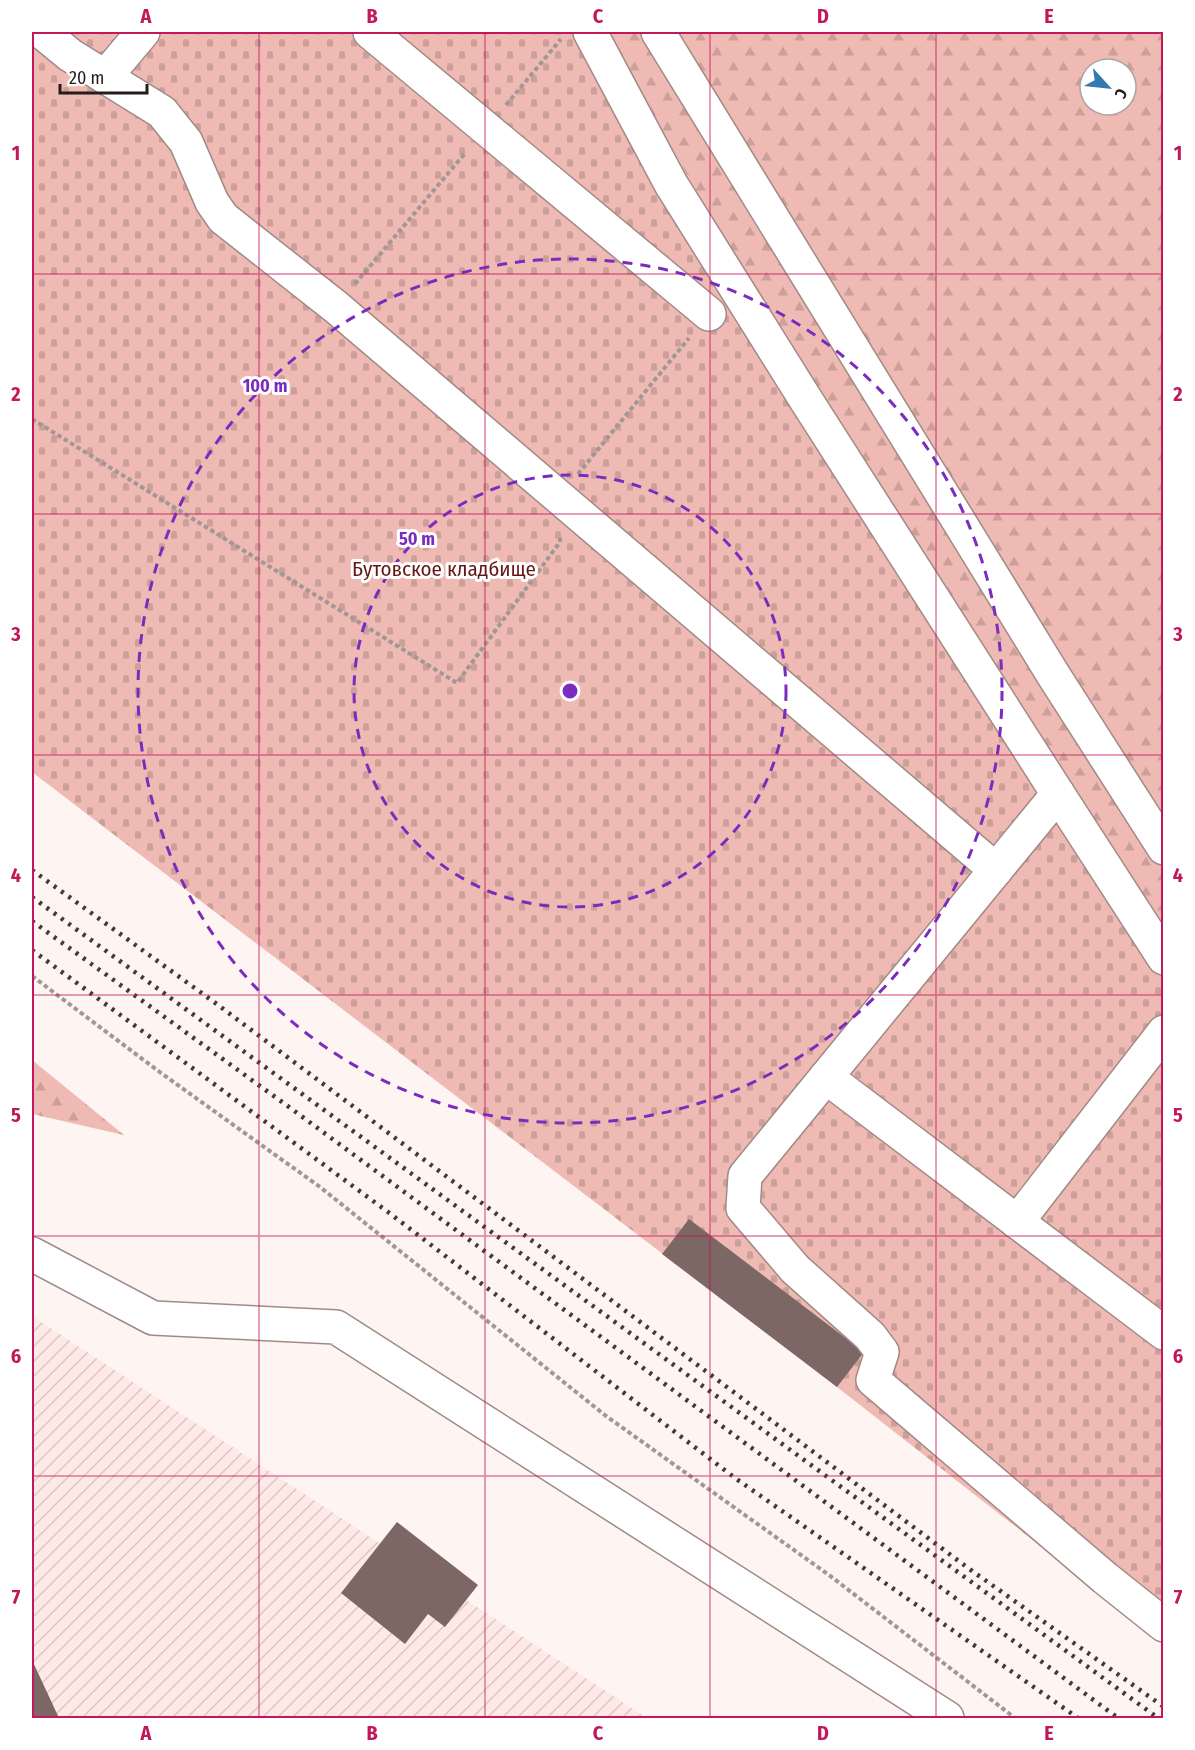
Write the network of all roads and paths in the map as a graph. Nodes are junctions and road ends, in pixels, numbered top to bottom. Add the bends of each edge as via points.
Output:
1 (42, 32) edge
2 (143, 32) edge
3 (370, 32) edge
4 (567, 32) edge
5 (590, 32) edge
6 (658, 32) edge
7 (105, 77) junction
8 (486, 128) junction
9 (336, 307) junction
10 (709, 314) joint
11 (32, 419) edge
12 (559, 497) junction
13 (1058, 794) junction
14 (1164, 848) edge
15 (996, 870) junction
16 (1164, 958) edge
17 (32, 976) edge
18 (1164, 1032) edge
19 (826, 1077) junction
20 (1017, 1222) junction
21 (32, 1254) edge
22 (1164, 1334) edge
23 (1164, 1625) edge
24 (946, 1719) edge
25 (1015, 1719) edge

1 - 7 street
2 - 7 street
3 - 8 street
4 - 8 path
5 - 13 street via 671,184
6 - 14 street
7 - 9 street via 162,112 186,142 212,202 224,218
8 - 9 path
8 - 10 street
9 - 12 street
10 - 12 path
11 - 12 path via 457,683 560,542
12 - 15 street
13 - 15 street
13 - 16 street
15 - 19 street
17 - 25 path via 320,1188 606,1416 829,1575
18 - 20 street
19 - 20 street
19 - 23 street via 745,1176 743,1208 795,1269 870,1336 882,1352 873,1380
20 - 22 street
21 - 24 street via 153,1318 336,1327

